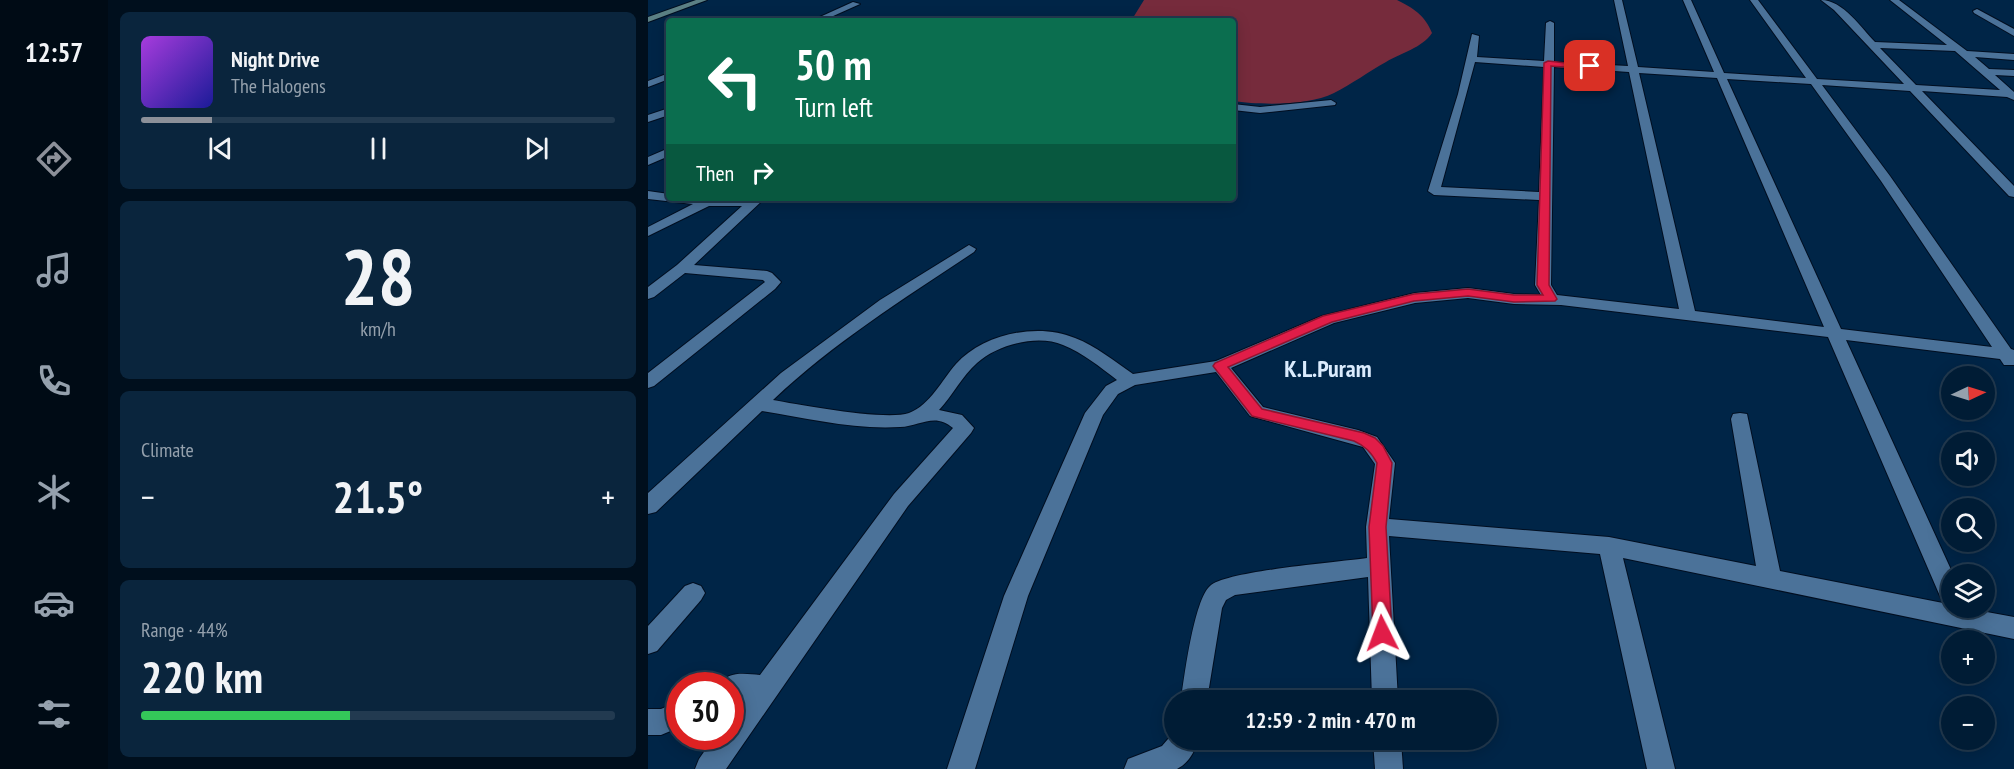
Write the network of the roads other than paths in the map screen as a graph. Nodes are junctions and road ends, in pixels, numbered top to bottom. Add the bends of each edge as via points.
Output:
1 (702, 0) edge
2 (1618, 0) edge
3 (1687, 0) edge
4 (1754, 0) edge
5 (1825, 0) edge
6 (1894, 0) edge
7 (856, 4) dead end
8 (1977, 11) dead end
9 (821, 18) edge
10 (648, 20) edge
11 (1550, 23) dead end
12 (2014, 33) edge
13 (1475, 36) dead end
14 (1872, 45) junction
15 (1960, 51) junction
16 (2014, 57) edge
17 (1472, 58) junction
18 (1548, 63) junction
19 (1633, 69) junction
20 (1985, 72) junction
21 (1719, 74) junction
22 (2014, 74) edge
23 (666, 77) edge
24 (1813, 81) junction
25 (648, 84) edge
26 (1914, 87) junction
27 (2012, 96) edge
28 (1331, 103) dead end
29 (1236, 107) edge
30 (666, 112) edge
31 (648, 119) edge
32 (666, 153) edge
33 (648, 161) edge
34 (2014, 193) edge
35 (648, 195) edge
36 (1545, 196) junction
37 (666, 197) edge
38 (699, 201) edge
39 (732, 201) edge
40 (755, 201) edge
41 (707, 202) junction
42 (648, 232) edge
43 (969, 249) dead end
44 (682, 268) junction
45 (648, 294) edge
46 (1551, 299) junction
47 (1688, 315) junction
48 (1833, 333) junction
49 (2011, 359) edge
50 (1220, 366) junction
51 (1131, 380) junction
52 (648, 382) edge
53 (757, 404) junction
54 (924, 412) junction
55 (1740, 420) dead end
56 (648, 506) edge
57 (1377, 527) junction
58 (1609, 546) junction
59 (1379, 566) junction
60 (1941, 574) edge
61 (1770, 579) junction
62 (693, 593) dead end
63 (1941, 606) edge
64 (1985, 618) edge
65 (2014, 628) edge
66 (648, 643) edge
67 (744, 687) edge
68 (767, 688) junction
69 (1196, 690) edge
70 (1385, 690) edge
71 (666, 720) edge
72 (648, 722) edge
73 (1180, 750) edge
74 (1388, 750) edge
75 (709, 769) edge
76 (961, 769) edge
77 (1138, 769) edge
78 (1389, 769) edge
79 (1661, 769) edge

1 - 10 street
2 - 19 street
3 - 21 street
4 - 24 street
5 - 14 street
6 - 15 street
7 - 9 street
8 - 12 street
11 - 18 street
13 - 17 street
14 - 15 street
14 - 26 street
15 - 16 street
15 - 20 street
17 - 18 street
17 - 36 street via 1434,191
18 - 19 street
18 - 36 street
19 - 21 street
19 - 47 street
20 - 22 street
20 - 27 street
21 - 24 street
21 - 48 street
23 - 25 street
24 - 26 street
24 - 49 street
26 - 27 street
26 - 34 street
28 - 29 street via 1260,110
30 - 31 street
32 - 33 street
35 - 37 street
36 - 46 street via 1543,285
38 - 41 street
39 - 41 street
40 - 44 street
41 - 42 street
43 - 53 street via 886,303
44 - 45 street
44 - 52 street via 767,276 773,282
46 - 47 street
46 - 50 street via 1468,293 1414,298 1328,319
47 - 48 street
48 - 49 street
48 - 60 street
50 - 51 street
50 - 57 street via 1257,412 1358,436 1378,450 1385,463
51 - 54 street via 1060,338 1031,338 993,344 976,352
51 - 76 street via 1112,390 1089,423 1016,596
53 - 54 street via 904,421
53 - 56 street
54 - 68 street via 955,420 964,428 901,500
55 - 61 street
57 - 58 street
57 - 59 street
58 - 61 street
58 - 79 street
59 - 69 street via 1231,586 1218,593 1210,607
59 - 70 street
61 - 63 street
62 - 66 street
64 - 65 street
67 - 68 street
68 - 75 street
71 - 72 street
73 - 77 street via 1173,757
74 - 78 street

